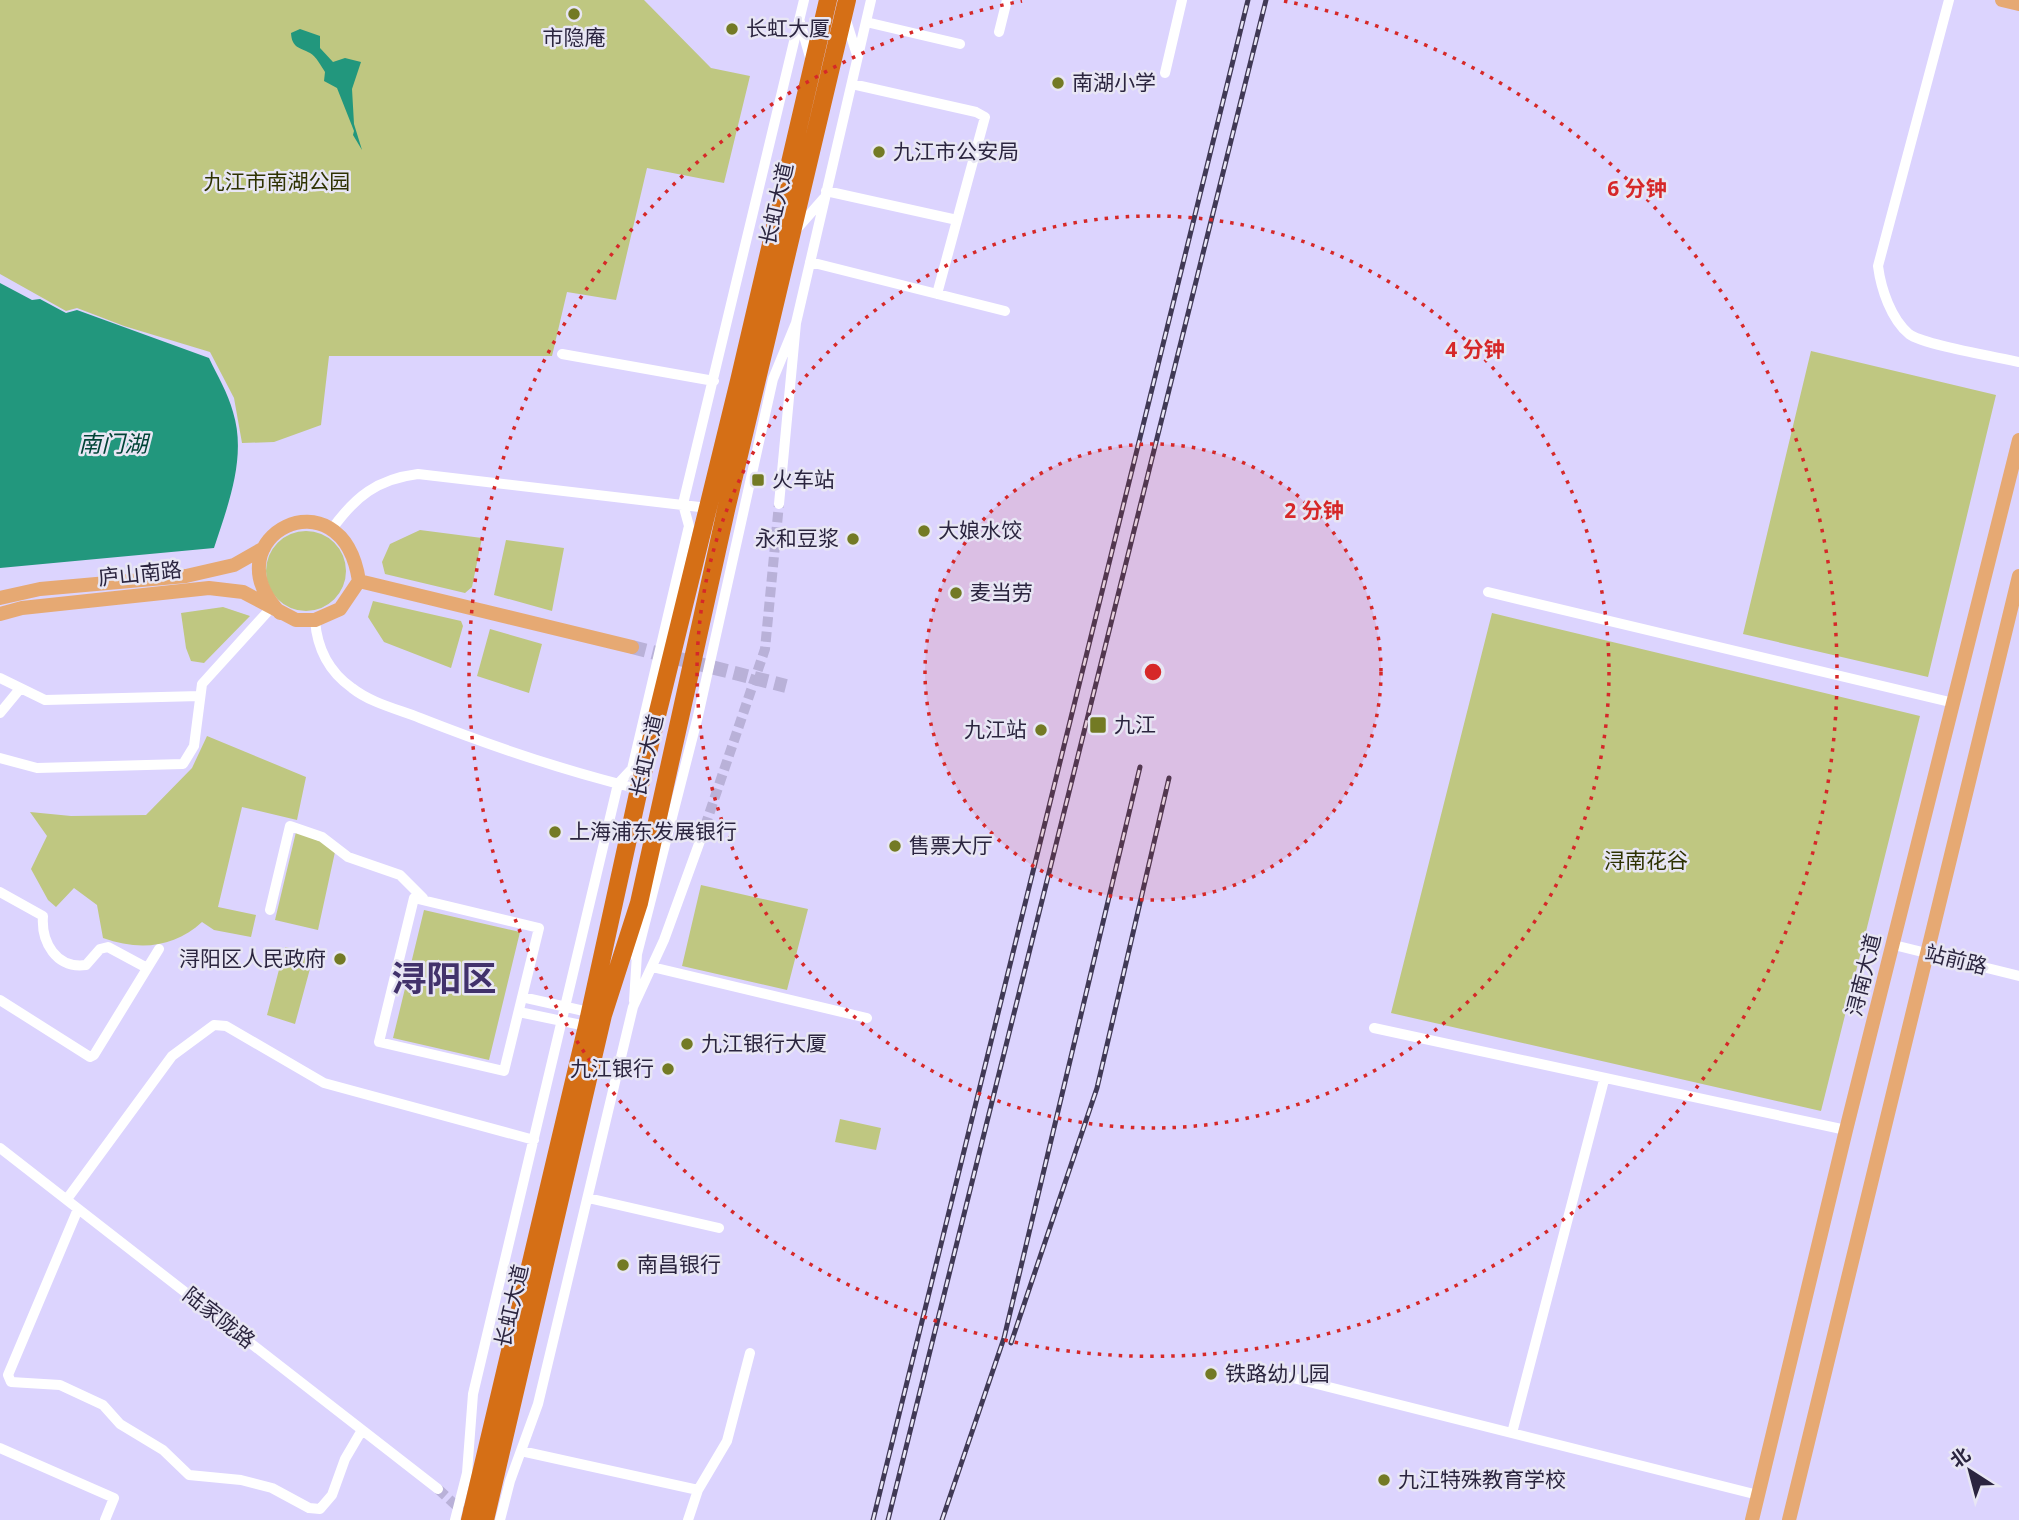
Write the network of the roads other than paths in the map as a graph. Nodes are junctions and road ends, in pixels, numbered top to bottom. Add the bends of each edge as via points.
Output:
1 (804, 0) edge
2 (828, 0) edge
3 (871, 0) edge
4 (1007, 0) edge
5 (1182, 0) edge
6 (1949, 0) edge
7 (2001, 0) edge
8 (2019, 4) edge
9 (845, 6) edge
10 (799, 20) junction
11 (866, 22) junction
12 (999, 33) dead end
13 (960, 44) dead end
14 (858, 58) junction
15 (813, 66) junction
16 (1165, 73) dead end
17 (852, 84) junction
18 (825, 194) junction
19 (957, 220) junction
20 (793, 233) junction
21 (810, 262) junction
22 (937, 294) junction
23 (1005, 311) dead end
24 (796, 323) junction
25 (562, 355) dead end
26 (2019, 362) edge
27 (714, 381) junction
28 (2019, 440) edge
29 (779, 504) tunnel mouth
30 (683, 505) junction
31 (708, 508) junction
32 (332, 528) junction
33 (264, 548) junction
34 (2019, 576) edge
35 (359, 581) junction
36 (1488, 592) dead end
37 (0, 598) edge
38 (275, 610) junction
39 (0, 614) edge
40 (315, 620) junction
41 (632, 647) tunnel mouth
42 (0, 678) edge
43 (19, 690) junction
44 (200, 696) junction
45 (1954, 704) junction
46 (0, 713) edge
47 (0, 758) edge
48 (618, 783) junction
49 (639, 789) junction
50 (700, 841) tunnel mouth
51 (0, 892) edge
52 (425, 900) junction
53 (639, 903) junction
54 (270, 910) dead end
55 (1894, 945) junction
56 (159, 949) dead end
57 (1927, 953) junction
58 (636, 958) junction
59 (652, 967) junction
60 (147, 968) junction
61 (2019, 976) edge
62 (523, 996) junction
63 (0, 999) edge
64 (566, 1007) junction
65 (634, 1007) junction
66 (519, 1012) junction
67 (867, 1018) dead end
68 (562, 1021) junction
69 (595, 1021) junction
70 (1374, 1028) dead end
71 (1604, 1080) junction
72 (1846, 1130) junction
73 (534, 1140) junction
74 (0, 1148) edge
75 (588, 1198) junction
76 (67, 1199) junction
77 (78, 1209) junction
78 (719, 1228) dead end
79 (750, 1353) dead end
80 (1289, 1377) dead end
81 (362, 1430) junction
82 (1511, 1433) junction
83 (0, 1448) edge
84 (521, 1451) junction
85 (438, 1489) tunnel mouth
86 (698, 1489) junction
87 (1758, 1495) junction
88 (105, 1520) edge
89 (455, 1520) edge
90 (470, 1520) edge
91 (485, 1520) edge
92 (500, 1520) edge
93 (688, 1520) edge
94 (1752, 1520) edge
95 (1789, 1520) edge

1 - 10 street
2 - 15 highway, 长虹大道
3 - 11 street
4 - 12 street
5 - 16 street
6 - 26 street via 1878,266 1880,277 1896,317 1914,337
7 - 8 main road
9 - 14 street
9 - 20 highway, 长虹大道
10 - 15 street
10 - 27 street
11 - 13 street
11 - 14 street
14 - 17 street
15 - 31 highway, 长虹大道
17 - 18 street
17 - 19 street via 976,111 985,117
18 - 19 street
18 - 20 street
18 - 21 street
19 - 22 street
20 - 53 highway, 长虹大道
21 - 22 street
21 - 24 street
22 - 23 street
24 - 29 street
24 - 58 street via 773,379 698,716
25 - 27 street
27 - 30 street
28 - 45 main road, 浔南大道
30 - 31 street
30 - 32 street via 418,474 374,486 349,506
30 - 48 street via 689,526 632,769
31 - 49 highway, 长虹大道
32 - 33 main road via 310,522 290,524
32 - 35 main road via 347,541
33 - 37 main road, 庐山南路 via 233,565 186,576 40,589
33 - 38 main road via 258,577
34 - 57 main road
35 - 40 main road via 340,609
35 - 41 main road
36 - 45 street
38 - 39 main road, 庐山南路 via 243,592 209,588
38 - 40 main road via 296,620
38 - 44 street via 209,673
40 - 48 street via 317,645 329,664 350,687 370,699 467,736
42 - 43 street
43 - 44 street via 45,700
43 - 46 street
44 - 47 street via 194,747 183,764 37,768
45 - 55 main road, 浔南大道
48 - 49 street
48 - 64 street
49 - 69 highway, 长虹大道
50 - 59 street
51 - 60 street via 43,916 45,941 67,963 86,965 100,949 108,947
52 - 54 street via 400,876 348,857 322,837 290,826
52 - 62 street via 539,928
52 - 66 street via 414,898 379,1042 504,1071
53 - 58 street
53 - 69 highway, 长虹大道
55 - 57 street, 站前路
55 - 72 main road, 浔南大道
56 - 60 street
57 - 61 street, 站前路
57 - 95 main road
58 - 65 street
59 - 65 street
59 - 67 street
60 - 63 street via 90,1057
62 - 64 street
62 - 66 street
64 - 68 street
64 - 69 street
65 - 75 street
66 - 68 street
68 - 69 street
68 - 73 street
69 - 90 highway, 长虹大道
69 - 91 highway, 长虹大道
70 - 71 street
71 - 72 street
71 - 82 street
72 - 87 main road, 浔南大道
73 - 76 street via 324,1083 226,1026 214,1025 172,1056
73 - 89 street via 473,1394 467,1473
74 - 76 street, 陆家陇路
75 - 78 street
75 - 84 street via 538,1404
76 - 77 street, 陆家陇路
77 - 81 street, 陆家陇路
77 - 81 street via 8,1376 11,1382 60,1385 103,1405 120,1424 163,1450 189,1475 272,1488 309,1508 320,1509 332,1495
79 - 86 street via 727,1441
80 - 82 street
81 - 85 street, 陆家陇路
82 - 87 street
83 - 88 street via 114,1498
84 - 86 street
84 - 92 street
86 - 93 street
87 - 94 main road, 浔南大道

